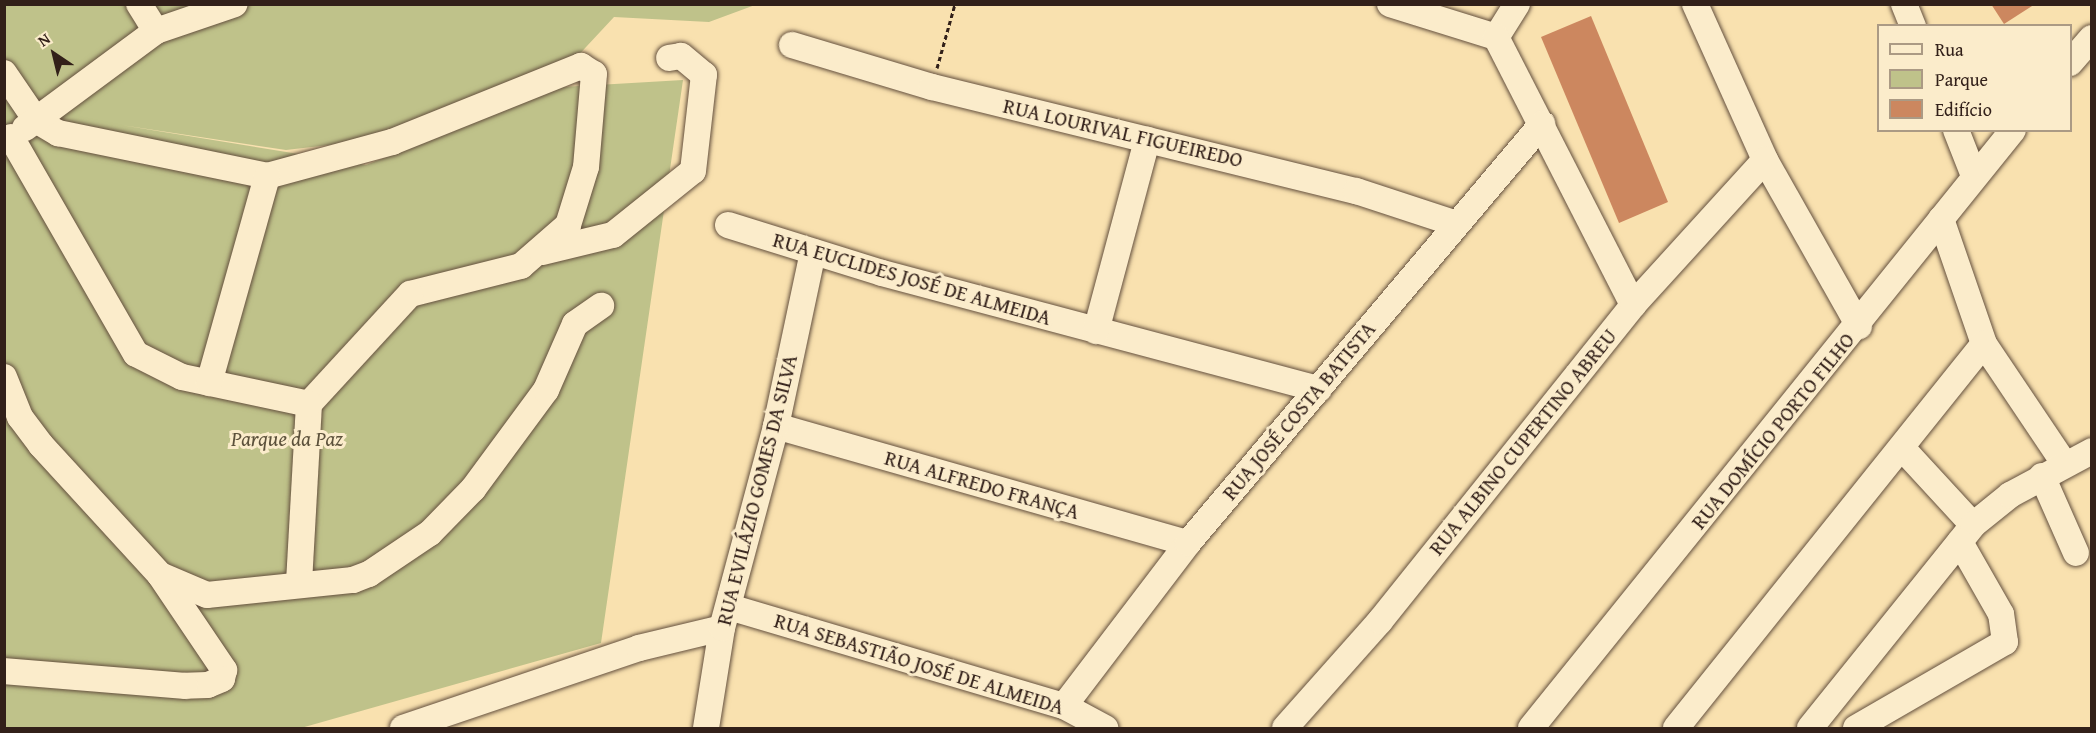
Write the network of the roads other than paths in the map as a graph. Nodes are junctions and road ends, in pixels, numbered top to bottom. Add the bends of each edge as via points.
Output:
1 (139, 4) edge
2 (236, 4) edge
3 (1390, 4) edge
4 (1517, 4) edge
5 (1695, 4) edge
6 (1904, 4) edge
7 (1911, 24) edge
8 (156, 31) junction
9 (1496, 37) junction
10 (2091, 38) edge
11 (792, 45) dead end
12 (669, 57) dead end
13 (2072, 61) edge
14 (4, 73) edge
15 (36, 120) junction
16 (1542, 124) junction
17 (1957, 132) edge
18 (2011, 132) edge
19 (1147, 140) junction
20 (8, 141) edge
21 (1765, 160) junction
22 (267, 176) junction
23 (1974, 176) junction
24 (1941, 219) junction
25 (1454, 223) junction
26 (728, 225) dead end
27 (542, 252) junction
28 (813, 252) junction
29 (1633, 305) junction
30 (601, 306) dead end
31 (1859, 326) junction
32 (1096, 331) junction
33 (1984, 344) junction
34 (4, 376) edge
35 (209, 383) junction
36 (1319, 389) junction
37 (309, 404) junction
38 (776, 426) junction
39 (1903, 449) junction
40 (2091, 451) edge
41 (2053, 470) junction
42 (1967, 533) junction
43 (1188, 543) junction
44 (2076, 552) dead end
45 (160, 575) junction
46 (298, 583) junction
47 (725, 618) junction
48 (4, 672) edge
49 (1064, 706) junction
50 (403, 729) edge
51 (706, 729) edge
52 (1105, 729) edge
53 (1285, 729) edge
54 (1531, 729) edge
55 (1676, 729) edge
56 (1810, 729) edge
57 (1856, 729) edge

1 - 8 street
2 - 8 street
3 - 9 street
4 - 9 street
5 - 21 street
6 - 7 street
8 - 15 street
9 - 16 street
10 - 13 street
11 - 19 street, RUA LOURIVAL FIGUEIREDO via 932,87
12 - 27 street via 681,56 704,75 693,171 613,235
14 - 15 street
15 - 20 street
15 - 22 street via 58,134
16 - 25 street, RUA JOSÉ COSTA BATISTA
16 - 29 street
17 - 23 street
18 - 23 street, RUA DOMÍCIO PORTO FILHO
19 - 25 street, RUA LOURIVAL FIGUEIREDO via 1356,191
19 - 32 street
20 - 35 street via 136,354 160,370
21 - 29 street, RUA ALBINO CUPERTINO ABREU
21 - 31 street
22 - 27 street via 392,142 589,67 594,74 595,108 576,213
22 - 35 street
23 - 24 street, RUA DOMÍCIO PORTO FILHO
24 - 31 street, RUA DOMÍCIO PORTO FILHO
24 - 33 street
25 - 36 street, RUA JOSÉ COSTA BATISTA
26 - 28 street, RUA EUCLIDES JOSÉ DE ALMEIDA
27 - 37 street via 505,272 410,294
28 - 32 street, RUA EUCLIDES JOSÉ DE ALMEIDA
28 - 38 street, RUA EVILÁZIO GOMES DA SILVA
29 - 53 street, RUA ALBINO CUPERTINO ABREU via 1380,621
30 - 46 street via 575,324 525,422 430,532 354,580
31 - 54 street, RUA DOMÍCIO PORTO FILHO
32 - 36 street, RUA EUCLIDES JOSÉ DE ALMEIDA
33 - 39 street
33 - 41 street
34 - 45 street via 20,417 41,445
35 - 37 street
36 - 43 street, RUA JOSÉ COSTA BATISTA
37 - 46 street
38 - 43 street, RUA ALFREDO FRANÇA
38 - 47 street, RUA EVILÁZIO GOMES DA SILVA
39 - 42 street
39 - 55 street
40 - 41 street
41 - 42 street
41 - 44 street
42 - 56 street
42 - 57 street via 2001,614 2005,642
43 - 49 street, RUA JOSÉ COSTA BATISTA
45 - 46 street via 207,595
45 - 48 street via 221,660 222,679 185,686
47 - 49 street, RUA SEBASTIÃO JOSÉ DE ALMEIDA
47 - 50 street
47 - 51 street, RUA EVILÁZIO GOMES DA SILVA
49 - 52 street, RUA SEBASTIÃO JOSÉ DE ALMEIDA

